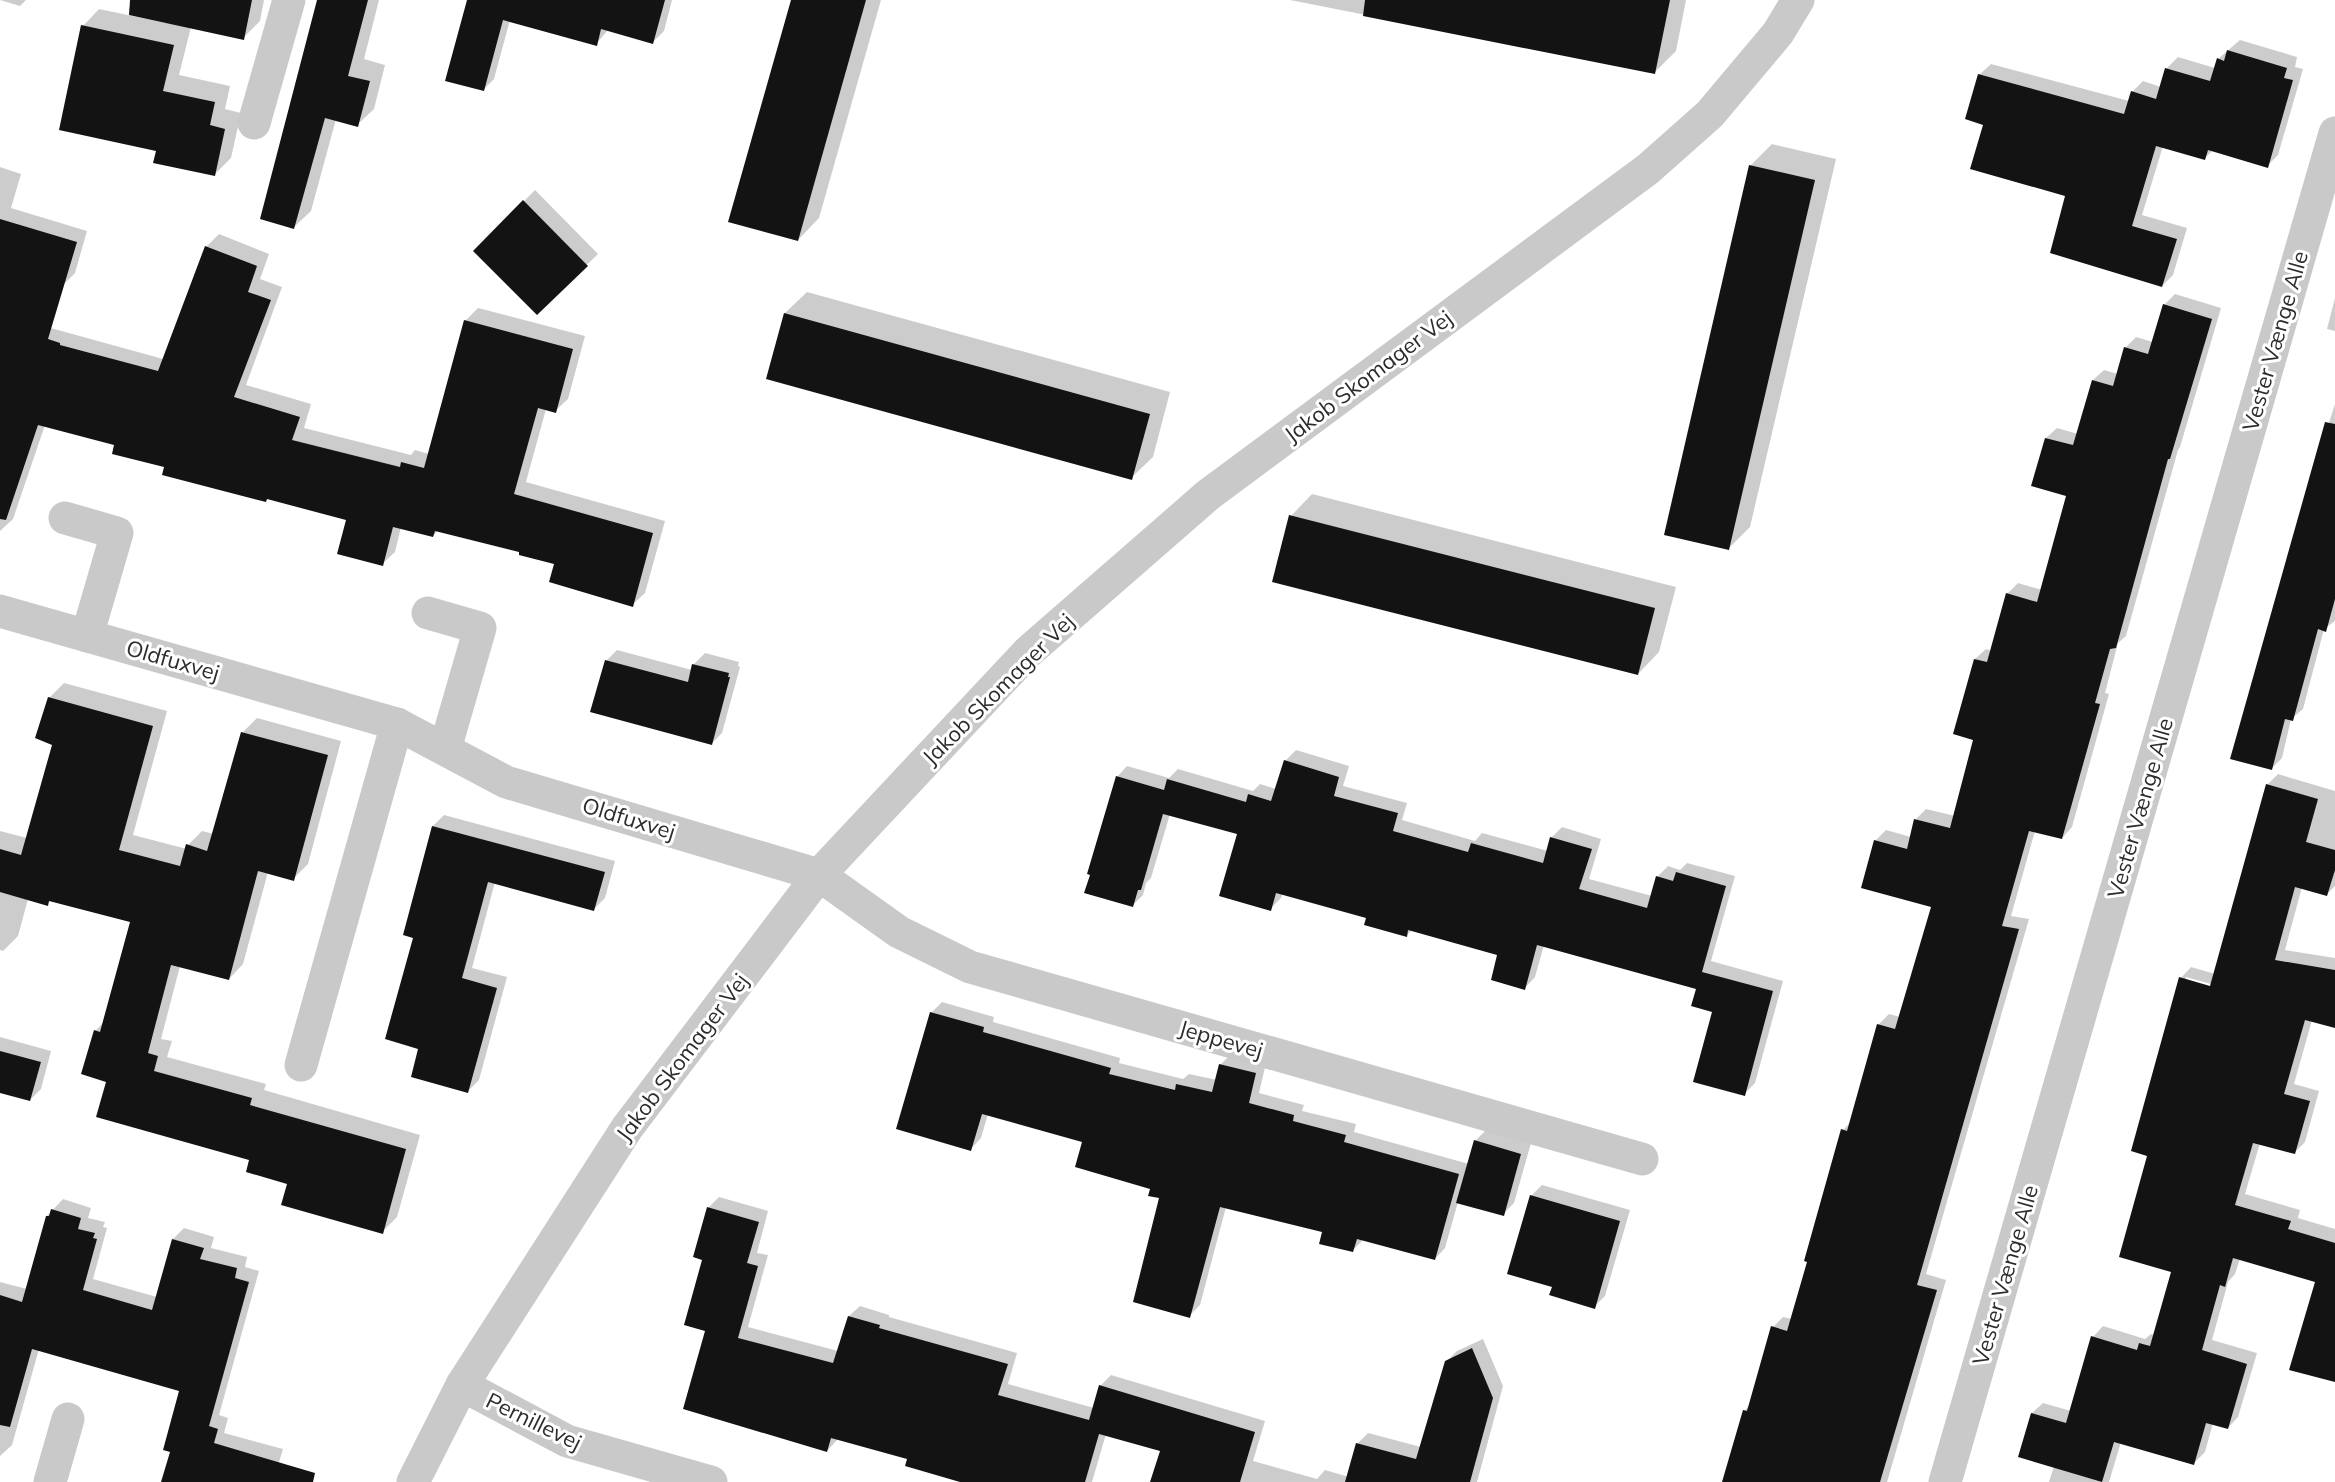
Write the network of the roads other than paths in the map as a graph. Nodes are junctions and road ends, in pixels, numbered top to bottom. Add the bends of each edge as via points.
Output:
1 (289, 0) edge
2 (1798, 0) edge
3 (254, 123) dead end
4 (2335, 133) edge
5 (65, 518) dead end
6 (0, 611) edge
7 (428, 613) dead end
8 (87, 636) junction
9 (397, 724) junction
10 (445, 749) junction
11 (819, 875) junction
12 (301, 1065) dead end
13 (1642, 1159) dead end
14 (462, 1385) junction
15 (68, 1419) dead end
16 (50, 1482) edge
17 (413, 1482) edge
18 (711, 1482) edge
19 (1945, 1482) edge

1 - 3 street
2 - 11 street, Jakob Skomager Vej via 1778,33 1710,114 1648,169 1208,495 1028,652
4 - 19 street, Vester Vænge Alle
5 - 8 street via 117,533
6 - 8 street, Oldfuxvej
7 - 10 street via 480,628
8 - 9 street, Oldfuxvej
9 - 10 street, Oldfuxvej
9 - 12 street
10 - 11 street, Oldfuxvej via 506,782
11 - 13 street, Jeppevej via 899,932 970,967
11 - 14 street, Jakob Skomager Vej via 627,1128
14 - 17 street, Jakob Skomager Vej
14 - 18 street, Pernillevej via 567,1441
15 - 16 street

